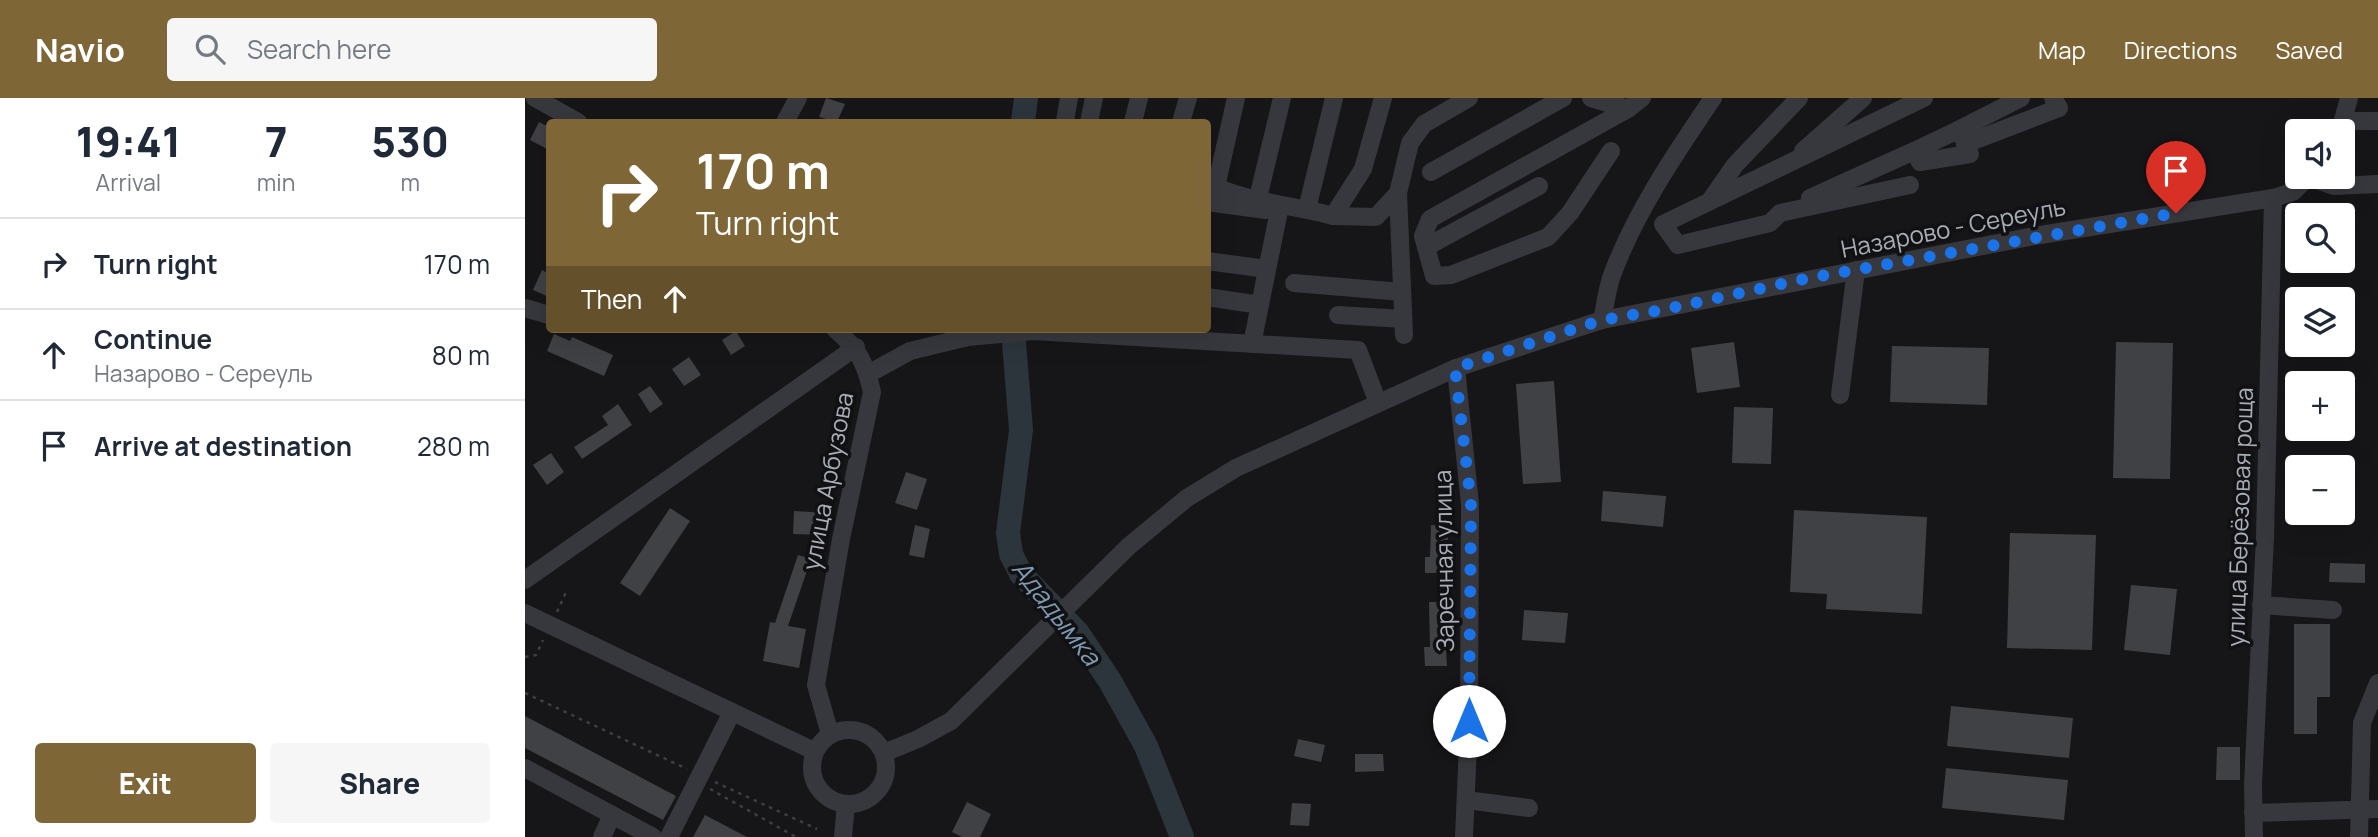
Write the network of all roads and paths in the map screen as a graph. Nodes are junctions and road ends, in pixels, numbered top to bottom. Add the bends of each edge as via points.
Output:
1 (535, 98) edge
2 (798, 98) edge
3 (1069, 98) edge
4 (1094, 98) edge
5 (1139, 98) edge
6 (1188, 98) edge
7 (1236, 98) edge
8 (1282, 98) edge
9 (1334, 98) edge
10 (1383, 98) edge
11 (1469, 98) edge
12 (1563, 98) edge
13 (1591, 98) edge
14 (1713, 98) edge
15 (1799, 98) edge
16 (1863, 98) edge
17 (1924, 98) edge
18 (2021, 98) edge
19 (2053, 98) edge
20 (2349, 98) edge
21 (1635, 103) edge
22 (573, 119) edge
23 (787, 119) edge
24 (1066, 119) edge
25 (1090, 119) edge
26 (1134, 119) edge
27 (1182, 119) edge
28 (2343, 119) edge
29 (2378, 121) edge
30 (2355, 124) edge
31 (1780, 133) dead end
32 (1961, 137) junction
33 (1611, 150) dead end
34 (1914, 151) junction
35 (1735, 165) junction
36 (1785, 167) junction
37 (1431, 172) dead end
38 (2378, 184) edge
39 (1910, 185) dead end
40 (2355, 185) edge
41 (1211, 186) edge
42 (1539, 186) dead end
43 (2296, 189) edge
44 (1211, 190) edge
45 (1211, 190) edge
46 (1398, 193) junction
47 (1258, 198) junction
48 (2273, 198) junction
49 (1709, 202) junction
50 (1279, 209) junction
51 (1307, 209) junction
52 (1780, 213) junction
53 (1333, 216) junction
54 (1426, 247) junction
55 (1211, 261) edge
56 (1267, 268) junction
57 (1856, 270) junction
58 (1294, 283) dead end
59 (1402, 292) junction
60 (1211, 298) edge
61 (1260, 305) junction
62 (525, 309) edge
63 (546, 314) edge
64 (1338, 314) dead end
65 (1602, 320) junction
66 (840, 333) edge
67 (1011, 333) edge
68 (1063, 333) edge
69 (1252, 344) junction
70 (856, 347) junction
71 (1455, 368) junction
72 (868, 374) junction
73 (1840, 396) dead end
74 (1378, 403) junction
75 (525, 580) edge
76 (2261, 605) junction
77 (2333, 610) dead end
78 (525, 613) edge
79 (536, 655) dead end
80 (525, 657) edge
81 (2378, 683) edge
82 (525, 693) edge
83 (732, 712) junction
84 (830, 734) junction
85 (814, 751) junction
86 (884, 753) junction
87 (525, 768) edge
88 (701, 775) junction
89 (1465, 800) junction
90 (846, 804) junction
91 (1529, 808) dead end
92 (2378, 808) edge
93 (2359, 809) junction
94 (2253, 813) junction
95 (612, 815) junction
96 (817, 829) dead end
97 (602, 837) edge
98 (653, 837) edge
99 (669, 837) edge
100 (796, 837) edge
101 (843, 837) edge
102 (1464, 837) edge
103 (2254, 837) edge
104 (2359, 837) edge

1 - 22 street
2 - 23 street
3 - 24 street
4 - 25 street
5 - 26 street
6 - 27 street
7 - 41 street
8 - 47 street
9 - 51 street
10 - 53 street via 1363,169
11 - 46 street via 1424,124 1410,142
12 - 37 street
13 - 21 street
14 - 65 street via 1677,151 1624,246 1610,280
15 - 35 street
16 - 36 street
17 - 36 street
18 - 32 street
19 - 32 street via 2059,108
20 - 28 street
21 - 54 street via 1430,219 1423,236
29 - 30 street
31 - 35 street
32 - 34 street
32 - 34 street via 1970,154 1920,162
33 - 54 street via 1570,213 1548,237 1451,275 1434,276
34 - 52 street
35 - 49 street
36 - 49 street
38 - 40 street
39 - 52 street
42 - 54 street
43 - 48 street, Назарово - Сереуль
44 - 47 street
45 - 50 street
46 - 53 street via 1376,216
46 - 59 street
47 - 50 street
48 - 57 street, Назарово - Сереуль
48 - 76 street, улица Берёзовая роща
49 - 52 street via 1663,224 1678,245 1770,223
50 - 51 street
50 - 56 street
51 - 53 street
55 - 56 street
56 - 61 street
57 - 65 street, Назарово - Сереуль
57 - 73 street
58 - 59 street
59 - 64 street via 1404,327
60 - 61 street
61 - 69 street
62 - 63 street
65 - 71 street, Назарово - Сереуль
66 - 70 street
67 - 72 street via 968,337 910,351
68 - 69 street
69 - 74 street via 1358,350
70 - 72 street, улица Арбузова
70 - 75 street, улица Арбузова
71 - 74 street, Назарово - Сереуль
71 - 89 street, Заречная улица via 1471,503
72 - 84 street, улица Арбузова via 872,392 816,685
74 - 86 street, Назарово - Сереуль via 1235,468 1187,498 1129,546 951,720
76 - 77 street
76 - 94 street, улица Берёзовая роща
78 - 83 street
79 - 80 path
81 - 93 street via 2363,723
82 - 88 path
83 - 85 street
83 - 88 street
84 - 85 street
84 - 86 street via 860,731 875,740
85 - 90 street via 811,764 816,786 830,800
86 - 90 street via 886,769 879,788 864,801
87 - 95 street
88 - 96 path
88 - 99 street
88 - 100 path via 711,790
89 - 91 street
89 - 102 street, Заречная улица
90 - 101 street
92 - 93 street
93 - 94 street
93 - 104 street
94 - 103 street, улица Берёзовая роща
95 - 97 street
95 - 98 street

